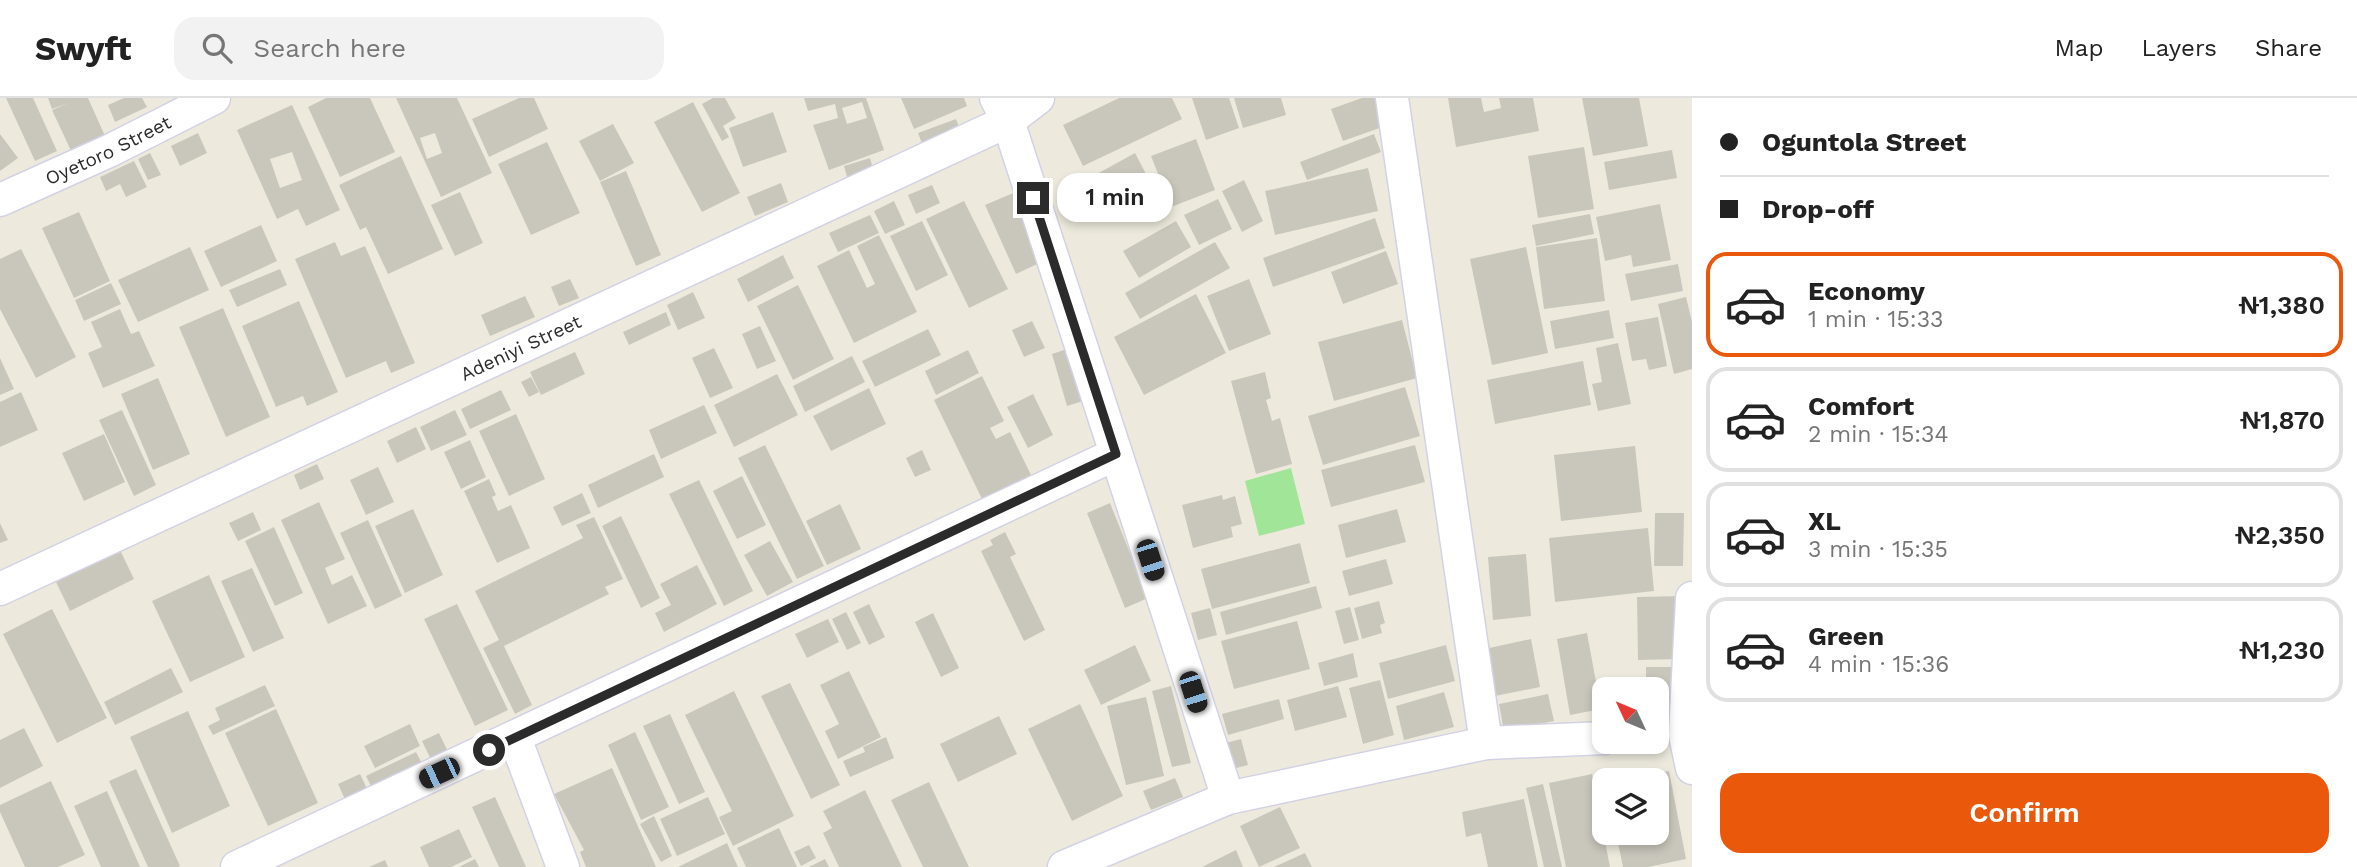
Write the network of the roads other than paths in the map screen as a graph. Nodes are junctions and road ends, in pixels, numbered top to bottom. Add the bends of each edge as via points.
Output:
1 (214, 98) edge
2 (1038, 98) edge
3 (1392, 98) edge
4 (1002, 110) edge
5 (0, 200) edge
6 (1116, 454) junction
7 (0, 589) edge
8 (1692, 598) edge
9 (1671, 735) edge
10 (515, 738) junction
11 (1592, 739) edge
12 (1486, 743) junction
13 (1692, 768) edge
14 (1228, 798) junction
15 (237, 867) edge
16 (563, 867) edge
17 (1064, 867) edge

1 - 5 street, Oyetoro Street
2 - 4 street, Adeniyi Street
3 - 12 street
4 - 6 street
4 - 7 street, Adeniyi Street
6 - 10 street
6 - 14 street
8 - 9 street
9 - 13 street
10 - 15 street
10 - 16 street
11 - 12 street
12 - 14 street
14 - 17 street

